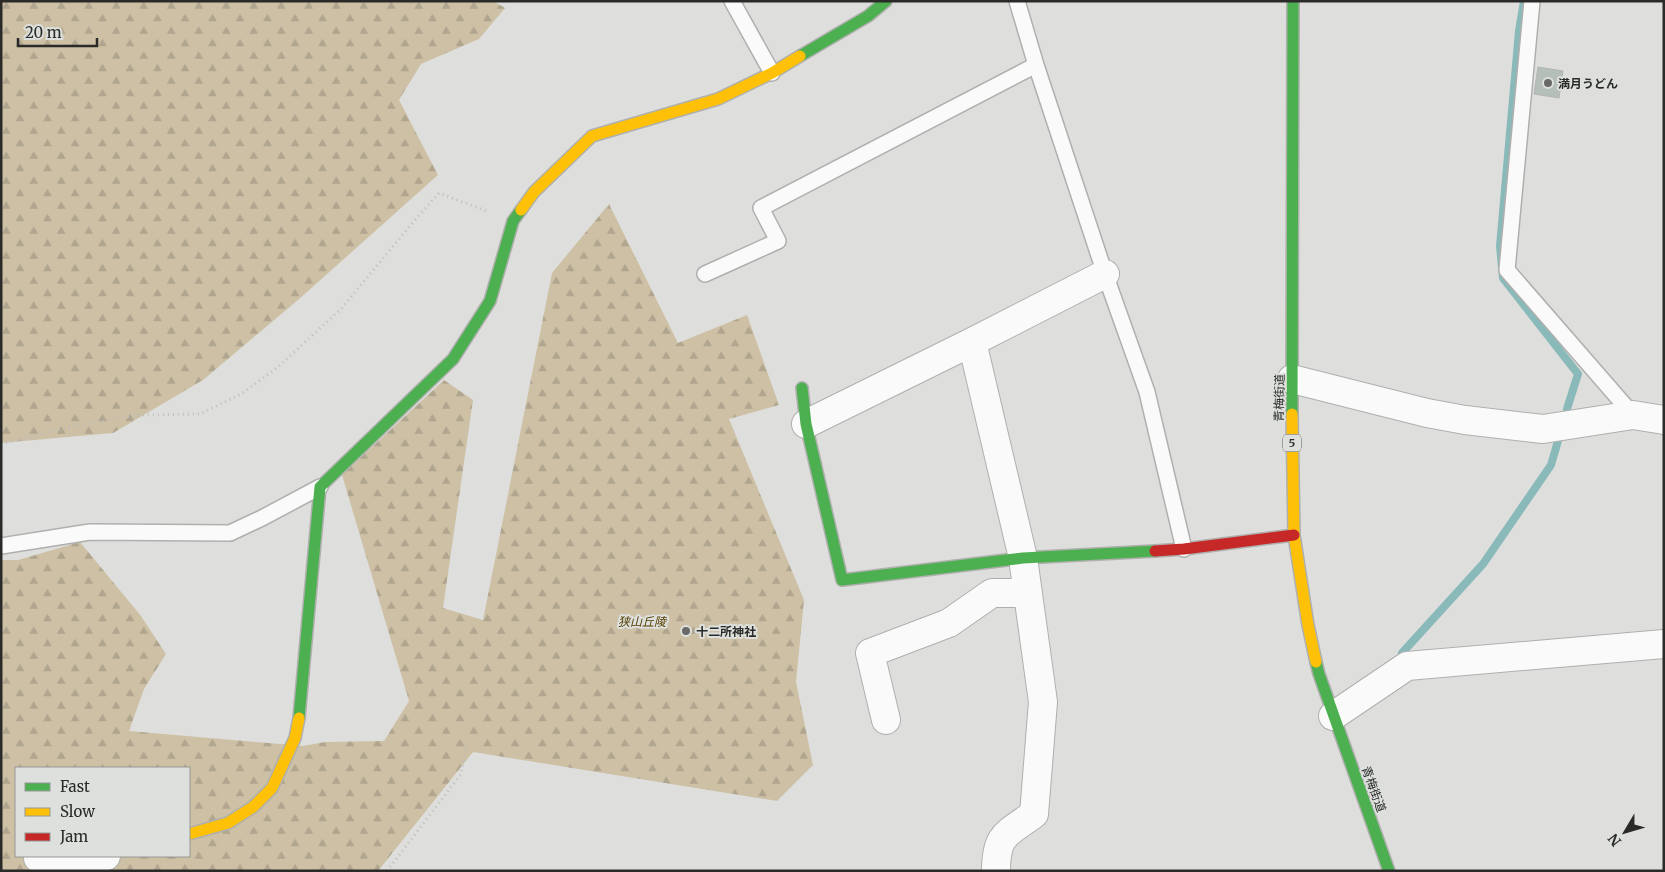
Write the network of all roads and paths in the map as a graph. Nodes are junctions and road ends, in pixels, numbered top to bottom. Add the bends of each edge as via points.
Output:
1 (732, 1) edge
2 (886, 1) edge
3 (1016, 1) edge
4 (1293, 1) edge
5 (1532, 1) edge
6 (1036, 65) junction
7 (772, 73) junction
8 (513, 221) junction
9 (705, 274) dead end
10 (1105, 274) junction
11 (972, 342) junction
12 (1292, 379) junction
13 (802, 388) dead end
14 (1633, 415) junction
15 (1664, 420) edge
16 (806, 424) junction
17 (1, 444) edge
18 (320, 487) junction
19 (1294, 535) junction
20 (1, 546) edge
21 (1184, 549) junction
22 (1023, 558) junction
23 (1028, 593) junction
24 (1664, 644) edge
25 (1333, 716) junction
26 (886, 720) dead end
27 (467, 742) dead end
28 (190, 834) edge
29 (103, 857) edge
30 (38, 858) dead end
31 (387, 871) edge
32 (996, 871) edge
33 (1389, 871) edge

1 - 7 lane
2 - 7 street via 868,16
3 - 6 lane
4 - 12 street, 青梅街道 / 5
5 - 14 lane via 1507,270
6 - 9 lane via 761,208 778,241
6 - 10 lane
7 - 8 street via 718,100 592,136 534,192
8 - 17 path via 439,193 341,309 277,368 241,394 200,414 137,416 69,427
8 - 18 street via 490,301 453,359
10 - 11 street
10 - 21 lane via 1147,392
11 - 16 street
11 - 22 street
12 - 14 street via 1427,413 1534,428
12 - 19 street, 青梅街道 / 5
13 - 16 street
14 - 15 street
16 - 22 street via 842,580
18 - 20 lane via 230,532 90,532
18 - 28 street via 301,708 295,738 272,788 253,807 228,823
19 - 21 street
19 - 25 street, 青梅街道 / 5 via 1308,625
21 - 22 street
22 - 23 street
23 - 26 street via 992,593 949,623 870,653
23 - 32 street via 1042,702 1034,814 1004,836 996,852
24 - 25 street via 1407,666
25 - 33 street, 青梅街道 / 5
27 - 31 path via 461,774
29 - 30 street

